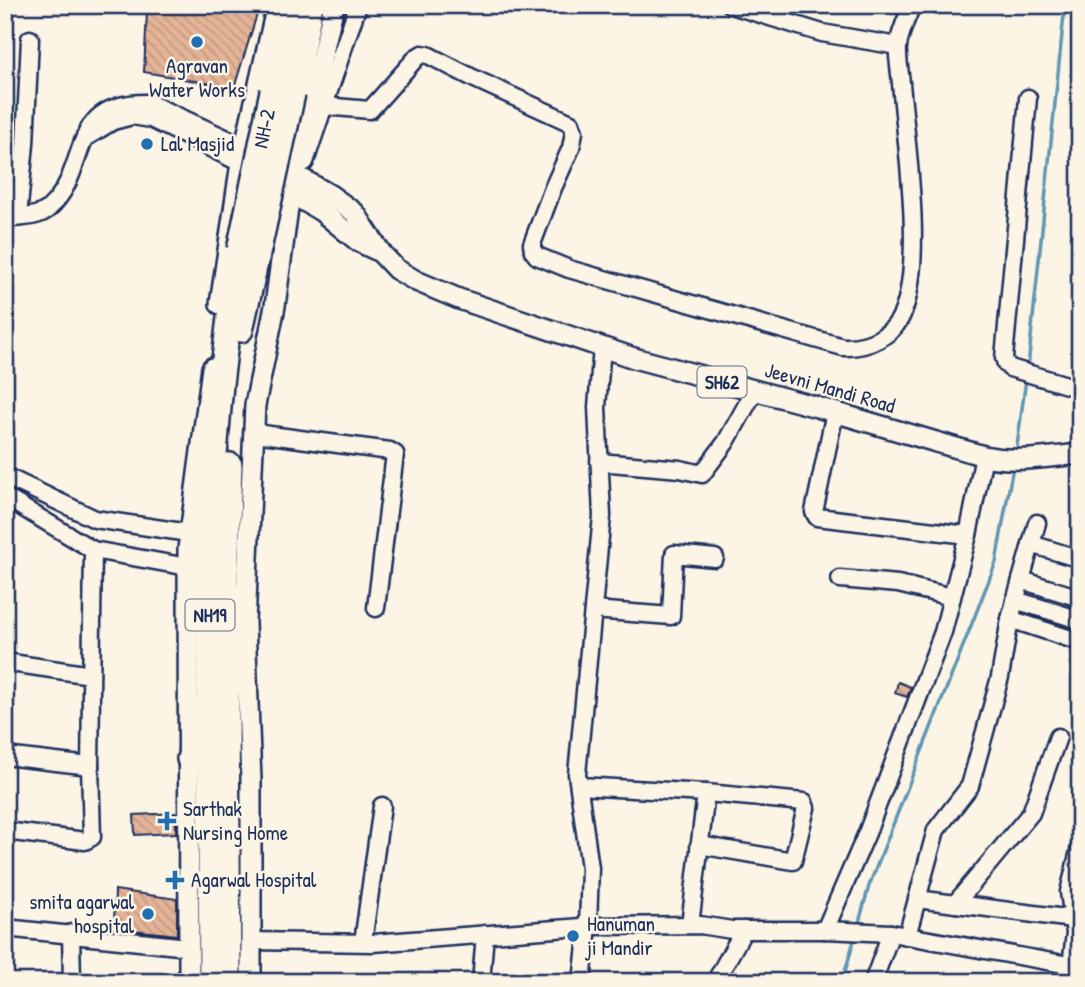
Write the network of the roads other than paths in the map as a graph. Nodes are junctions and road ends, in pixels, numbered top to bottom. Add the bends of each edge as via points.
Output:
1 (277, 5) edge
2 (289, 5) edge
3 (311, 5) edge
4 (334, 5) edge
5 (358, 5) edge
6 (731, 5) edge
7 (912, 5) edge
8 (30, 39) dead end
9 (898, 46) junction
10 (274, 95) junction
11 (1028, 98) dead end
12 (317, 111) junction
13 (243, 155) junction
14 (295, 181) junction
15 (12, 218) edge
16 (231, 223) junction
17 (284, 237) junction
18 (249, 252) junction
19 (602, 348) junction
20 (1080, 389) edge
21 (755, 390) junction
22 (835, 412) junction
23 (256, 433) junction
24 (1080, 454) edge
25 (984, 456) junction
26 (600, 462) junction
27 (8, 477) edge
28 (5, 496) edge
29 (1037, 523) dead end
30 (189, 533) junction
31 (968, 535) junction
32 (1031, 544) junction
33 (93, 550) junction
34 (715, 558) dead end
35 (1080, 559) edge
36 (188, 568) junction
37 (840, 579) dead end
38 (1021, 580) junction
39 (952, 597) junction
40 (1080, 598) edge
41 (1015, 600) junction
42 (376, 608) dead end
43 (593, 610) junction
44 (1010, 619) junction
45 (1080, 620) edge
46 (1080, 642) edge
47 (5, 662) edge
48 (91, 675) junction
49 (210, 683) junction
50 (1058, 737) dead end
51 (5, 756) edge
52 (189, 759) junction
53 (90, 766) junction
54 (579, 786) junction
55 (706, 793) junction
56 (382, 806) dead end
57 (5, 831) edge
58 (699, 845) junction
59 (1080, 847) edge
60 (917, 899) junction
61 (955, 904) junction
62 (1073, 919) junction
63 (690, 925) junction
64 (588, 926) junction
65 (5, 928) edge
66 (744, 930) junction
67 (825, 930) junction
68 (71, 933) junction
69 (485, 934) junction
70 (899, 935) junction
71 (250, 941) junction
72 (363, 942) junction
73 (188, 947) junction
74 (1075, 967) edge
75 (72, 982) edge
76 (189, 982) edge
77 (211, 982) edge
78 (229, 982) edge
79 (251, 982) edge
80 (481, 982) edge
81 (582, 982) edge
82 (715, 982) edge
83 (873, 982) edge

1 - 10 main road
2 - 10 highway, NH-2 / NH19
3 - 10 highway, NH19
4 - 12 main road
5 - 12 street
6 - 9 street via 822,33
7 - 9 street
8 - 15 street via 25,144
9 - 12 street via 913,232 909,285 895,326 883,338 852,347 700,308 537,256 532,244 571,148 571,123 428,55 417,57 370,110
10 - 12 main road
10 - 13 main road
10 - 18 highway, NH-2 / NH19, bridge
11 - 20 street via 1004,358 1010,368
12 - 14 main road
13 - 14 main road, Jeevni Mandi Road / SH62
13 - 15 street via 151,119 132,116 113,121 85,138 64,188 47,210
13 - 16 main road
14 - 17 main road
14 - 19 main road, Jeevni Mandi Road / SH62 via 321,211 416,282
16 - 17 main road
16 - 30 main road
17 - 23 main road via 255,405
18 - 49 highway, NH19 via 233,285 221,384 208,537
18 - 78 highway, NH19 via 228,492
19 - 21 main road, Jeevni Mandi Road / SH62
19 - 26 street via 597,407
21 - 22 main road, Jeevni Mandi Road / SH62
21 - 26 street via 702,474
22 - 25 main road, Jeevni Mandi Road / SH62
22 - 31 street via 815,516
23 - 42 street via 395,454
23 - 71 main road via 245,623 251,781
24 - 25 main road, Jeevni Mandi Road / SH62 via 1002,460
25 - 31 street
26 - 43 street via 602,516
27 - 28 street
27 - 30 street via 94,519
28 - 33 street
29 - 32 street
30 - 36 main road
31 - 39 street
32 - 35 street
32 - 38 street
33 - 36 street
33 - 48 street
34 - 43 street via 674,554 671,616
36 - 52 main road
37 - 39 street via 898,584
38 - 40 street
38 - 41 street
39 - 67 street via 867,833
41 - 44 street
41 - 45 street
43 - 54 street
44 - 46 street
44 - 60 street via 1003,668 970,786 936,830
47 - 48 street
48 - 53 street
49 - 52 highway
49 - 77 highway, NH19
50 - 61 street via 1031,813
51 - 53 street
52 - 73 main road
53 - 57 street via 89,840
54 - 55 street
54 - 64 street via 590,869
55 - 58 street
55 - 58 street via 804,802 806,808 793,861
56 - 72 street
58 - 63 street
59 - 62 street via 1069,892
60 - 61 street
60 - 70 street
61 - 62 street
62 - 74 street
63 - 64 street
63 - 66 street
64 - 69 street
64 - 81 street
65 - 68 street
66 - 67 street
66 - 82 street
67 - 70 street
68 - 73 street
68 - 75 street
69 - 72 street
69 - 80 street
70 - 74 street
70 - 83 street
71 - 72 street
71 - 79 main road
73 - 76 main road

